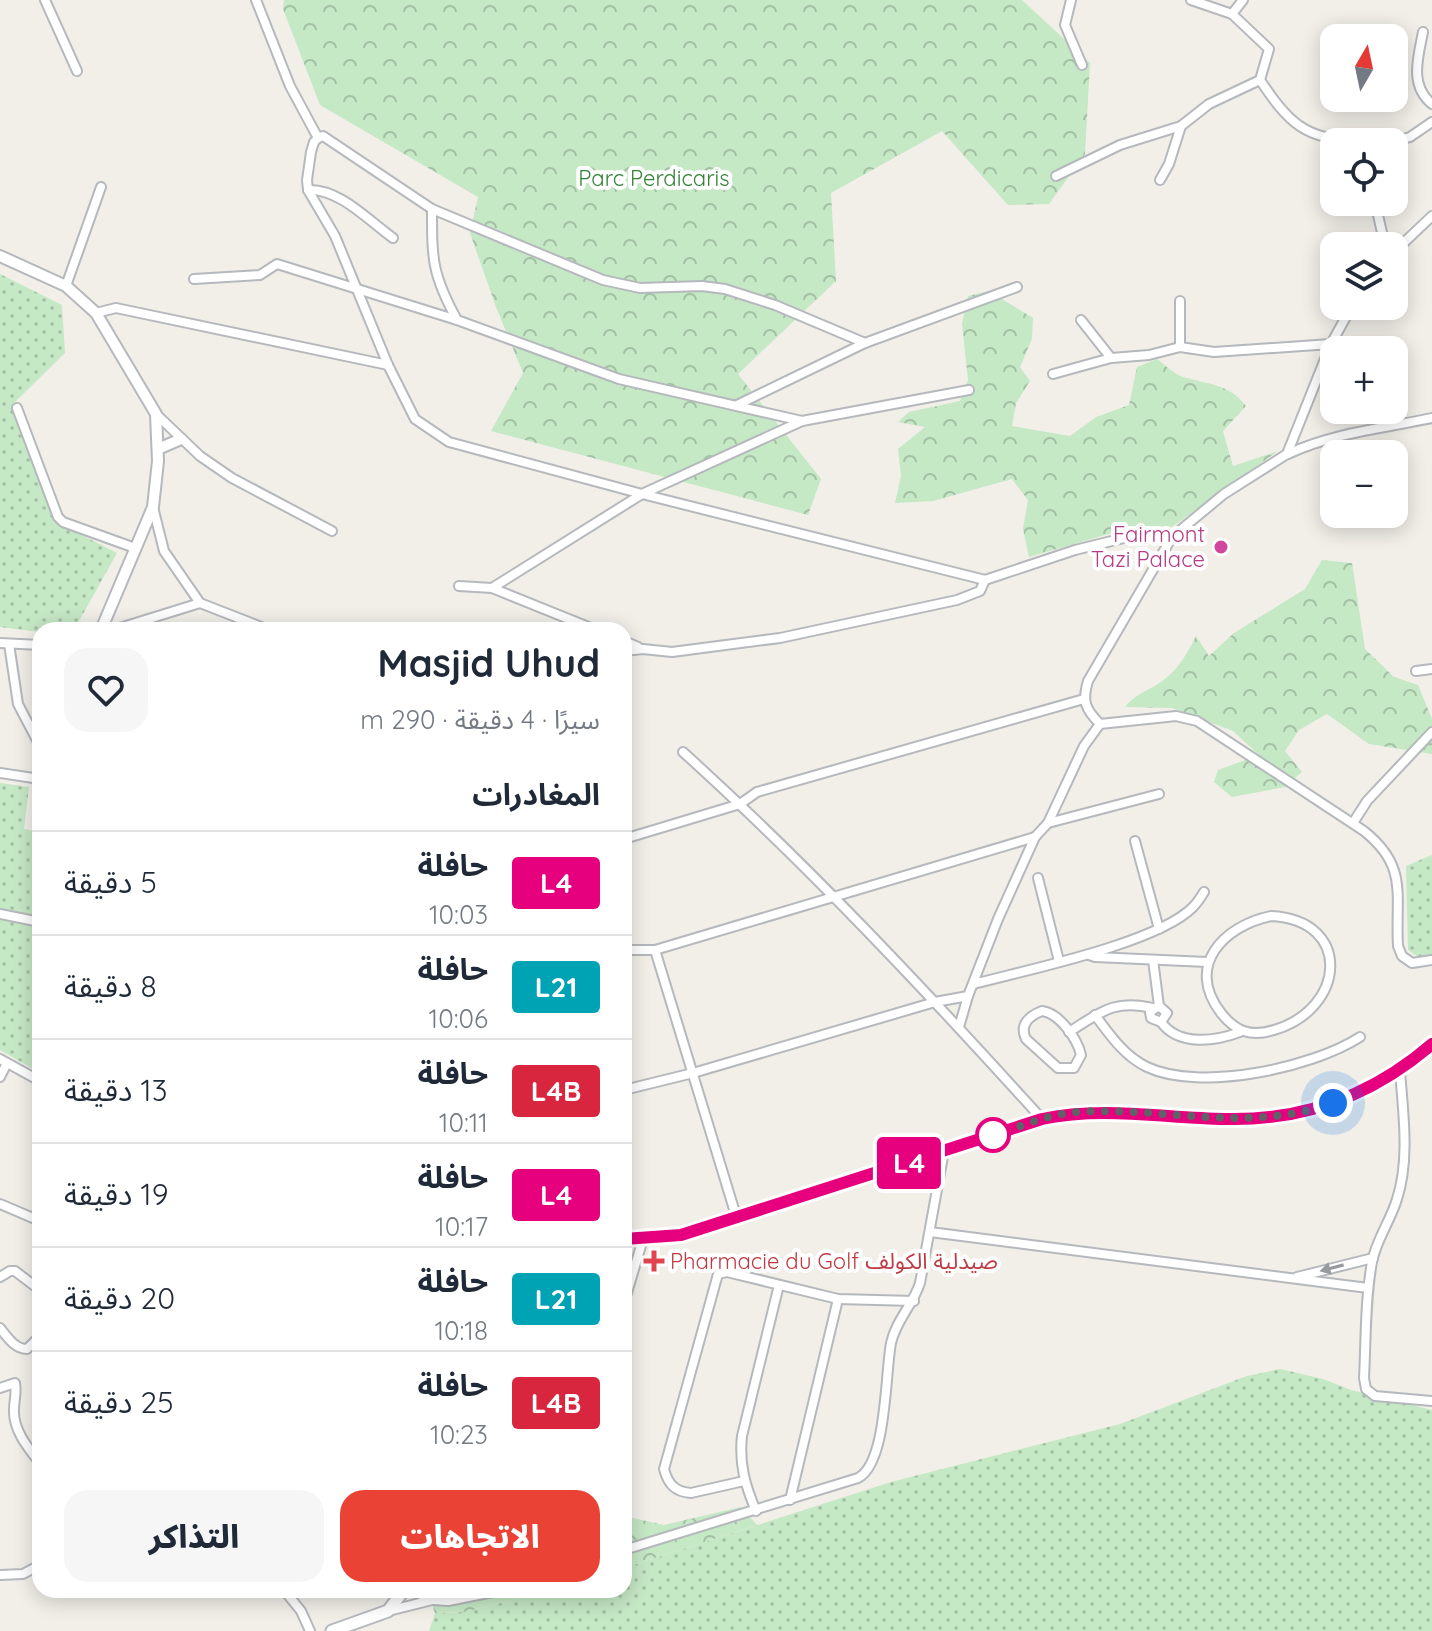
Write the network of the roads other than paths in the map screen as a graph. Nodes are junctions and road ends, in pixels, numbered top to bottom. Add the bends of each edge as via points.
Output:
1 (45, 0) edge
2 (256, 0) edge
3 (1071, 0) edge
4 (1191, 0) edge
5 (1243, 0) edge
6 (1232, 14) junction
7 (1423, 32) dead end
8 (1082, 65) dead end
9 (77, 71) dead end
10 (1260, 80) junction
11 (1432, 104) edge
12 (1432, 122) edge
13 (1181, 126) junction
14 (1320, 136) edge
15 (318, 138) junction
16 (1408, 138) edge
17 (1056, 176) dead end
18 (1160, 180) dead end
19 (101, 187) dead end
20 (308, 190) junction
21 (432, 209) junction
22 (1432, 216) edge
23 (393, 238) dead end
24 (1408, 239) edge
25 (0, 256) edge
26 (194, 279) dead end
27 (66, 286) junction
28 (1017, 287) dead end
29 (356, 289) junction
30 (1180, 301) dead end
31 (96, 313) junction
32 (457, 320) junction
33 (1081, 320) dead end
34 (865, 343) junction
35 (1320, 345) edge
36 (1180, 347) junction
37 (1111, 358) junction
38 (388, 365) junction
39 (1320, 372) edge
40 (1053, 374) dead end
41 (969, 390) dead end
42 (736, 406) junction
43 (17, 408) dead end
44 (156, 414) junction
45 (1432, 418) edge
46 (802, 421) junction
47 (181, 439) junction
48 (158, 449) junction
49 (1287, 454) junction
50 (642, 494) junction
51 (153, 507) junction
52 (332, 531) dead end
53 (1172, 537) junction
54 (135, 548) junction
55 (985, 580) junction
56 (459, 586) dead end
57 (492, 588) junction
58 (200, 603) junction
59 (104, 622) edge
60 (139, 622) edge
61 (249, 622) edge
62 (576, 622) edge
63 (5, 644) edge
64 (632, 644) edge
65 (32, 645) edge
66 (643, 649) junction
67 (632, 650) edge
68 (1432, 669) edge
69 (1416, 671) dead end
70 (1084, 699) junction
71 (1100, 724) junction
72 (32, 731) edge
73 (1432, 732) edge
74 (683, 752) dead end
75 (0, 773) edge
76 (32, 778) edge
77 (1159, 794) dead end
78 (740, 804) junction
79 (1048, 823) junction
80 (1353, 823) junction
81 (632, 837) edge
82 (1035, 837) junction
83 (1135, 841) dead end
84 (1038, 878) dead end
85 (1204, 892) dead end
86 (832, 896) junction
87 (0, 914) edge
88 (32, 920) edge
89 (1159, 929) junction
90 (632, 950) edge
91 (655, 950) junction
92 (1088, 954) junction
93 (1153, 960) junction
94 (1432, 960) edge
95 (1059, 961) junction
96 (1207, 962) junction
97 (974, 984) junction
98 (968, 996) junction
99 (935, 1002) junction
100 (1156, 1007) junction
101 (1095, 1015) junction
102 (959, 1027) junction
103 (1069, 1032) junction
104 (1240, 1032) junction
105 (1360, 1037) dead end
106 (1432, 1044) edge
107 (4, 1061) edge
108 (1400, 1071) junction
109 (693, 1073) junction
110 (0, 1077) edge
111 (32, 1077) edge
112 (632, 1088) edge
113 (1042, 1119) junction
114 (944, 1151) junction
115 (0, 1204) edge
116 (32, 1218) edge
117 (737, 1219) junction
118 (930, 1232) junction
119 (632, 1239) edge
120 (643, 1239) junction
121 (1373, 1258) junction
122 (632, 1276) edge
123 (0, 1277) edge
124 (1292, 1279) junction
125 (32, 1284) edge
126 (779, 1285) junction
127 (1368, 1288) junction
128 (838, 1299) junction
129 (914, 1301) junction
130 (0, 1328) edge
131 (32, 1344) edge
132 (0, 1388) edge
133 (1432, 1401) edge
134 (32, 1452) edge
135 (744, 1481) junction
136 (790, 1500) junction
137 (756, 1511) junction
138 (632, 1548) edge
139 (32, 1568) edge
140 (0, 1575) edge
141 (290, 1598) edge
142 (398, 1598) edge
143 (428, 1598) edge
144 (467, 1598) edge
145 (433, 1600) junction
146 (388, 1611) junction
147 (310, 1631) edge
148 (332, 1631) edge

1 - 9 street
2 - 15 street via 290,86
3 - 8 street via 1065,25
4 - 6 street
5 - 6 street
6 - 10 street via 1269,49
7 - 11 street via 1416,78
10 - 13 street via 1209,104
10 - 14 street via 1281,111
12 - 16 street
13 - 17 street via 1120,145
13 - 18 street
15 - 20 street via 311,152
15 - 21 street via 323,136
19 - 27 street
20 - 23 street via 335,196
20 - 29 street via 335,236
21 - 32 street via 433,266
21 - 34 street via 603,280 640,288 725,289
22 - 24 street
25 - 27 street
26 - 29 street via 260,275 277,264
27 - 31 street
28 - 34 street
29 - 32 street
29 - 38 street
30 - 36 street
31 - 38 street via 116,308
31 - 44 street
32 - 42 street via 619,379
33 - 37 street
34 - 42 street
35 - 36 street via 1214,352
36 - 37 street
37 - 40 street
38 - 50 street via 415,419 449,442
39 - 49 street
41 - 46 street
42 - 46 street
43 - 54 street via 58,517
44 - 47 street
44 - 48 street
45 - 49 street via 1338,436
46 - 50 street
47 - 48 street
47 - 52 street via 232,478
48 - 51 street
49 - 53 street via 1224,494
50 - 55 street
50 - 57 street
51 - 54 street
51 - 58 street via 170,564
53 - 55 street via 1118,540
53 - 70 street via 1088,681
54 - 59 street
55 - 66 street via 980,591 957,600 780,638 672,652
56 - 57 street
57 - 62 street
58 - 60 street
58 - 61 street
63 - 65 street
63 - 72 street via 18,704
64 - 66 street
66 - 67 street
68 - 69 street
70 - 71 street
70 - 78 street via 757,792
71 - 79 street
71 - 80 street via 1176,716 1197,721
73 - 80 street
74 - 78 street
75 - 76 street
77 - 79 street
78 - 81 street
78 - 86 street
79 - 82 street
80 - 94 street via 1391,860 1402,956 1412,963
82 - 86 street
82 - 97 street
83 - 89 street
84 - 95 street
85 - 89 street via 1193,908
86 - 91 street
86 - 99 street
87 - 88 street
89 - 92 street
90 - 91 street
91 - 109 street
92 - 93 street
92 - 95 street
93 - 96 street
93 - 100 street
95 - 97 street
96 - 104 street via 1216,1006
96 - 104 street via 1235,928 1271,916 1305,924 1322,940 1330,975 1313,1009 1288,1026 1262,1034
97 - 98 street
98 - 99 street
98 - 102 street
99 - 102 street
99 - 109 street
100 - 101 street via 1126,1003
100 - 104 street via 1151,1018 1188,1039 1216,1040
101 - 103 street
101 - 105 street via 1123,1050 1147,1067 1197,1077 1243,1075 1321,1057
102 - 113 street
103 - 103 street via 1052,1013 1042,1011 1028,1018 1024,1029 1026,1039 1063,1070 1074,1068 1081,1055
106 - 108 main road
107 - 110 street
107 - 111 street
108 - 113 main road via 1349,1097 1280,1115 1226,1120 1100,1111
108 - 121 street via 1401,1181
109 - 112 street
109 - 117 street
113 - 114 main road
114 - 117 main road
114 - 118 street
115 - 116 street
117 - 120 main road
118 - 124 street
118 - 129 street
119 - 120 main road
120 - 122 street
121 -> 124 street
121 - 127 street
123 - 125 street via 15,1271
124 - 127 street
126 - 128 street
126 - 135 street via 742,1436
126 - 135 street via 718,1274 664,1469 670,1484 683,1492
127 - 133 street via 1366,1389 1375,1396
128 - 129 street
128 - 136 street
129 - 136 street via 900,1318 891,1343 873,1465 858,1478
130 - 131 street via 20,1349
132 - 134 street via 15,1383 13,1415
135 - 137 street
136 - 137 street
137 - 138 street
139 - 140 street
141 - 147 street
142 - 146 main road
143 - 145 street
144 - 145 street
145 - 146 street
146 - 148 main road

